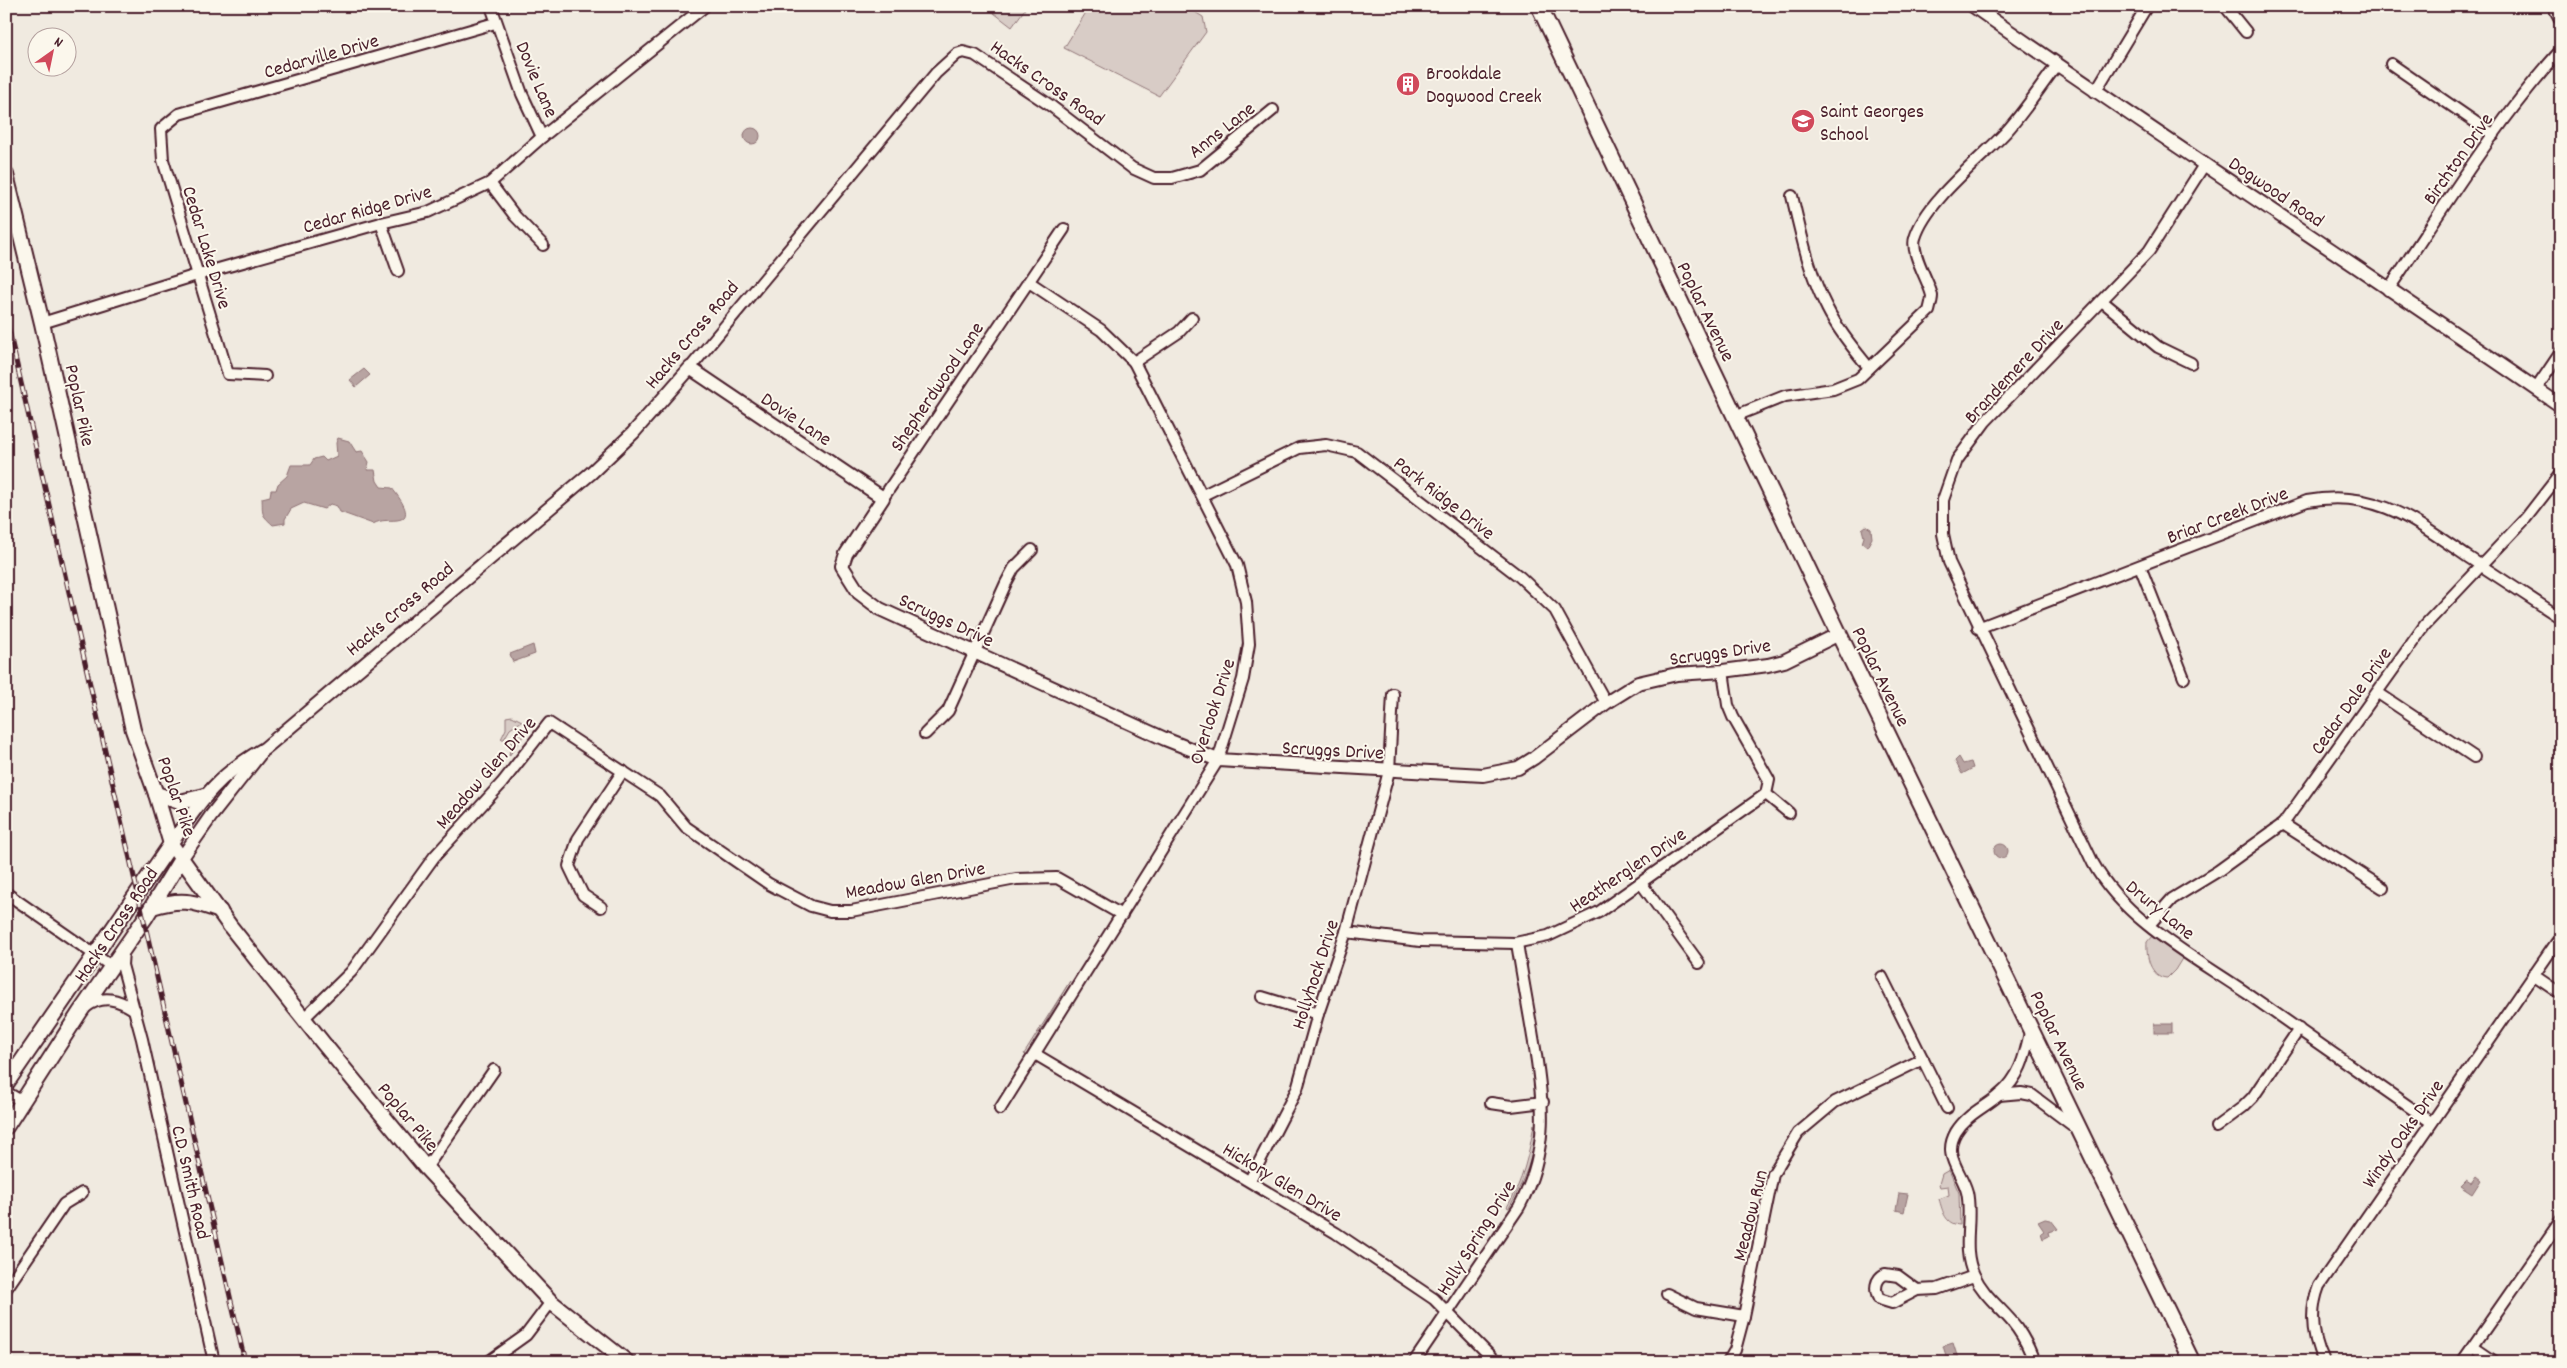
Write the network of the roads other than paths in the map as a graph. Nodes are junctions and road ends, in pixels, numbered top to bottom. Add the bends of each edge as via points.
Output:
1 (491, 6) edge
2 (705, 6) edge
3 (1539, 6) edge
4 (1973, 6) edge
5 (2147, 6) edge
6 (2225, 6) edge
7 (2553, 6) edge
8 (2561, 21) edge
9 (495, 24) junction
10 (2246, 32) dead end
11 (2561, 50) edge
12 (2392, 64) dead end
13 (2057, 65) junction
14 (2095, 92) junction
15 (1273, 110) dead end
16 (161, 129) joint
17 (2494, 135) junction
18 (542, 137) junction
19 (2204, 165) junction
20 (1132, 168) joint
21 (6, 175) edge
22 (490, 183) junction
23 (1792, 196) dead end
24 (381, 222) junction
25 (1064, 228) dead end
26 (543, 244) dead end
27 (398, 271) dead end
28 (197, 275) junction
29 (1029, 282) junction
30 (2388, 290) junction
31 (2102, 302) junction
32 (1192, 318) dead end
33 (42, 323) junction
34 (2561, 352) edge
35 (1134, 362) junction
36 (2191, 363) dead end
37 (690, 368) junction
38 (1869, 368) junction
39 (265, 376) dead end
40 (2536, 389) junction
41 (2561, 406) edge
42 (1735, 416) junction
43 (2561, 473) edge
44 (1203, 495) junction
45 (883, 498) junction
46 (1032, 550) dead end
47 (842, 566) joint
48 (2140, 566) junction
49 (2482, 566) junction
50 (2561, 618) edge
51 (1978, 628) junction
52 (1840, 634) junction
53 (976, 653) junction
54 (1723, 671) junction
55 (2184, 678) dead end
56 (2378, 693) junction
57 (1394, 694) dead end
58 (1606, 703) junction
59 (925, 734) dead end
60 (264, 749) junction
61 (2474, 757) dead end
62 (1218, 760) junction
63 (623, 771) junction
64 (1389, 771) junction
65 (156, 794) junction
66 (1766, 794) junction
67 (205, 796) junction
68 (1789, 813) dead end
69 (2283, 824) junction
70 (171, 844) junction
71 (181, 859) junction
72 (1641, 883) junction
73 (2382, 888) dead end
74 (6, 893) edge
75 (152, 907) junction
76 (601, 908) dead end
77 (220, 912) junction
78 (1122, 915) junction
79 (2149, 925) junction
80 (1346, 932) junction
81 (2561, 936) edge
82 (1517, 944) junction
83 (123, 949) junction
84 (94, 955) junction
85 (1699, 963) dead end
86 (111, 966) junction
87 (2533, 975) junction
88 (1882, 977) dead end
89 (2561, 994) edge
90 (1262, 997) dead end
91 (135, 1010) junction
92 (80, 1012) junction
93 (1318, 1014) junction
94 (304, 1018) junction
95 (2031, 1028) junction
96 (2299, 1029) junction
97 (1035, 1054) junction
98 (1923, 1059) junction
99 (494, 1070) dead end
100 (6, 1084) edge
101 (6, 1092) edge
102 (1999, 1095) junction
103 (23, 1102) junction
104 (1543, 1102) junction
105 (1491, 1103) dead end
106 (1946, 1108) dead end
107 (1000, 1109) dead end
108 (2431, 1122) junction
109 (6, 1127) edge
110 (2216, 1127) dead end
111 (2082, 1132) junction
112 (426, 1168) junction
113 (1250, 1180) junction
114 (82, 1193) dead end
115 (2561, 1220) edge
116 (1974, 1276) junction
117 (6, 1289) edge
118 (1917, 1290) dead end
119 (1667, 1294) dead end
120 (551, 1302) junction
121 (1448, 1312) junction
122 (1744, 1316) junction
123 (2473, 1347) junction
124 (214, 1362) edge
125 (488, 1362) edge
126 (627, 1362) edge
127 (1414, 1362) edge
128 (1496, 1362) edge
129 (1728, 1362) edge
130 (2034, 1362) edge
131 (2192, 1362) edge
132 (2324, 1362) edge
133 (2462, 1362) edge
134 (2495, 1362) edge

1 - 9 street, Dovie Lane
2 - 18 street, Cedar Ridge Drive
3 - 42 main road, Poplar Avenue
4 - 13 street, Dogwood Road
5 - 14 street
6 - 10 street
7 - 8 street
9 - 16 street, Cedarville Drive via 179,114
9 - 18 street, Dovie Lane
11 - 17 street, Birchton Drive
12 - 17 street
13 - 14 street, Dogwood Road
13 - 38 street via 2006,132 1966,170 1920,228 1914,240 1932,296 1929,311
14 - 19 street, Dogwood Road
15 - 20 street, Anns Lane via 1200,170 1163,179 1144,175
16 - 28 street, Cedar Lake Drive via 163,160
17 - 30 street, Birchton Drive
18 - 22 street, Cedar Ridge Drive
19 - 30 street, Dogwood Road
19 - 31 street, Brandemere Drive via 2149,251
20 - 37 street, Hacks Cross Road via 1051,106 982,60 970,53 958,54 936,73
21 - 33 main road, Poplar Pike
22 - 24 street, Cedar Ridge Drive via 428,212
22 - 26 street via 515,216
23 - 38 street via 1826,307 1844,337
24 - 27 street
24 - 28 street, Cedar Ridge Drive
25 - 29 street, Shepherdwood Lane
28 - 33 street, Cedar Ridge Drive
28 - 39 street, Cedar Lake Drive via 228,374
29 - 35 street, Overlook Drive via 1101,330
29 - 45 street, Shepherdwood Lane
30 - 40 street, Dogwood Road
31 - 36 street via 2158,347
31 - 51 street, Brandemere Drive via 1985,422 1957,460 1943,500 1945,546 1948,562
32 - 35 street via 1179,332
33 - 65 main road, Poplar Pike via 133,730
34 - 40 street
35 - 44 street, Overlook Drive
37 - 45 street, Dovie Lane
37 - 60 street, Hacks Cross Road via 594,470
38 - 42 street via 1858,379 1833,389 1785,396
40 - 41 street, Dogwood Road
42 - 52 main road, Poplar Avenue
43 - 49 street, Cedar Dale Drive
44 - 58 street, Park Ridge Drive via 1299,448 1326,445 1357,452 1520,577 1555,610
44 - 62 street, Overlook Drive via 1237,565 1246,602 1249,634 1244,679
45 - 47 street, Shepherdwood Lane via 846,554
46 - 53 street via 1014,568
47 - 53 street, Scruggs Drive via 859,593 880,609
48 - 49 street, Briar Creek Drive via 2307,501 2338,497 2396,510
48 - 51 street, Briar Creek Drive
48 - 55 street
49 - 50 street, Briar Creek Drive
49 - 56 street, Cedar Dale Drive via 2425,625
51 - 79 street, Drury Lane via 2096,869 2117,898
52 - 54 street, Scruggs Drive via 1784,661
52 - 95 main road, Poplar Avenue
53 - 59 street via 948,710
53 - 62 street, Scruggs Drive
54 - 58 street, Scruggs Drive via 1677,674 1638,683
54 - 66 street via 1733,717 1769,780
56 - 61 street
56 - 69 street, Cedar Dale Drive
57 - 64 street, Hollyhock Drive
58 - 64 street, Scruggs Drive via 1518,768 1483,775
60 - 67 street, Hacks Cross Road via 238,764
60 - 71 street, Hacks Cross Road
62 - 64 street, Scruggs Drive
62 - 78 street, Overlook Drive
63 - 76 street via 578,839 569,866 583,895
63 - 78 street, Meadow Glen Drive via 665,801 690,830 770,884 811,906 830,911 851,911 1016,879 1057,878
63 - 94 street, Meadow Glen Drive via 553,724 546,725 502,783 434,857 351,972
64 - 80 street, Hollyhock Drive
65 - 67 main road via 180,802
65 - 70 main road, Poplar Pike
66 - 68 street
66 - 72 street, Heatherglen Drive
67 - 70 street, Hacks Cross Road
69 - 73 street
69 - 79 street, Cedar Dale Drive via 2218,871 2184,889
70 - 71 main road, Poplar Pike
70 - 84 main road, Hacks Cross Road
71 - 75 main road, Hacks Cross Road
71 - 77 main road, Poplar Pike
72 - 82 street, Heatherglen Drive via 1573,926
72 - 85 street
74 - 84 street
75 - 77 main road via 183,900
75 - 83 main road, Hacks Cross Road
77 - 94 main road, Poplar Pike
78 - 97 street, Overlook Drive
79 - 96 street, Drury Lane
80 - 82 street, Heatherglen Drive via 1420,942
80 - 93 street, Hollyhock Drive
81 - 87 street, Windy Oaks Drive
82 - 104 street, Holly Spring Drive
83 - 86 main road, Hacks Cross Road
83 - 91 street, C.D. Smith Road via 122,965
84 - 86 street
84 - 100 main road, Hacks Cross Road
86 - 92 main road, Hacks Cross Road
87 - 89 street
87 - 108 street, Windy Oaks Drive
88 - 98 street
90 - 93 street
91 - 92 street via 114,999 105,999 95,1000
91 - 124 street, C.D. Smith Road
92 - 103 main road, Hacks Cross Road
93 - 113 street, Hollyhock Drive via 1297,1089
94 - 112 main road, Poplar Pike
95 - 102 street via 2020,1072
95 - 111 main road, Poplar Avenue
96 - 108 street, Drury Lane
96 - 110 street via 2253,1097
97 - 107 street, Overlook Drive
97 - 113 street, Hickory Glen Drive
98 - 106 street
98 - 122 street, Meadow Run via 1835,1102 1798,1134 1773,1174
99 - 112 street
101 - 103 street
102 - 111 street via 2021,1092 2032,1095
102 - 116 street via 1962,1124 1950,1148 1952,1162 1967,1194 1968,1254
103 - 109 main road, Hacks Cross Road
104 - 105 street via 1511,1106
104 - 121 street, Holly Spring Drive via 1541,1145 1522,1201
108 - 132 street, Windy Oaks Drive via 2319,1286 2312,1330
111 - 131 main road, Poplar Avenue
112 - 120 main road, Poplar Pike
113 - 121 street, Hickory Glen Drive via 1336,1233 1434,1299
114 - 117 street via 64,1204
115 - 123 street
116 - 118 street via 1937,1289
116 - 130 street via 2017,1328
119 - 122 street via 1696,1308
120 - 125 street via 526,1336
120 - 126 main road, Poplar Pike
121 - 127 street, Holly Spring Drive
121 - 128 street, Hickory Glen Drive
122 - 129 street, Meadow Run via 1735,1350
123 - 133 street
123 - 134 street

